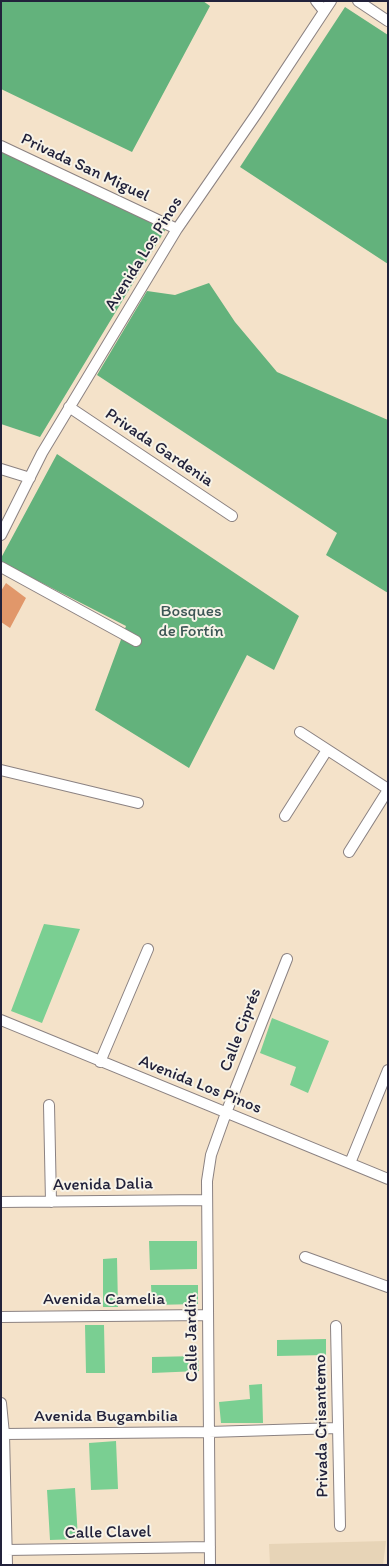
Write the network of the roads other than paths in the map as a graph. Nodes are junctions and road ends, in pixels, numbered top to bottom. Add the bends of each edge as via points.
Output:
1 (316, 1) edge
2 (331, 1) edge
3 (358, 1) edge
4 (324, 11) junction
5 (388, 21) edge
6 (1, 146) edge
7 (177, 229) junction
8 (68, 407) junction
9 (1, 469) edge
10 (30, 478) junction
11 (232, 516) dead end
12 (1, 535) edge
13 (1, 567) edge
14 (136, 640) dead end
15 (300, 732) dead end
16 (327, 750) junction
17 (1, 770) edge
18 (388, 790) edge
19 (138, 803) dead end
20 (285, 816) dead end
21 (349, 852) dead end
22 (148, 949) dead end
23 (287, 959) dead end
24 (1, 1020) edge
25 (100, 1062) junction
26 (388, 1070) edge
27 (49, 1104) dead end
28 (226, 1113) junction
29 (350, 1163) junction
30 (388, 1179) edge
31 (206, 1200) junction
32 (1, 1202) edge
33 (51, 1202) junction
34 (305, 1257) dead end
35 (388, 1287) edge
36 (207, 1315) junction
37 (1, 1317) edge
38 (336, 1326) dead end
39 (1, 1403) edge
40 (338, 1428) junction
41 (209, 1432) junction
42 (4, 1434) junction
43 (340, 1526) dead end
44 (210, 1547) junction
45 (6, 1550) junction
46 (7, 1565) edge
47 (210, 1565) edge

1 - 4 street
2 - 4 street, Avenida Los Pinos
3 - 5 street
4 - 7 street, Avenida Los Pinos
6 - 7 street, Privada San Miguel
7 - 8 street, Avenida Los Pinos
8 - 10 street, Avenida Los Pinos
8 - 11 street, Privada Gardenia
9 - 10 street
10 - 12 street, Avenida Los Pinos
13 - 14 street
15 - 16 street
16 - 18 street
16 - 20 street
17 - 19 street
18 - 21 street
22 - 25 street
23 - 28 street, Calle Ciprés
24 - 25 street, Avenida Los Pinos
25 - 28 street, Avenida Los Pinos
26 - 29 street
27 - 33 street
28 - 29 street, Avenida Los Pinos
28 - 31 street, Calle Jardín via 209,1166
29 - 30 street, Avenida Los Pinos
31 - 33 street, Avenida Dalia
31 - 36 street, Calle Jardín
32 - 33 street, Avenida Dalia
34 - 35 street
36 - 37 street, Avenida Camelia
36 - 41 street, Calle Jardín
38 - 40 street, Privada Crisantemo
39 - 42 street
40 - 41 street, Avenida Bugambilia
40 - 43 street, Privada Crisantemo
41 - 42 street, Avenida Bugambilia
41 - 44 street, Calle Jardín
42 - 45 street
44 - 45 street, Calle Clavel
44 - 47 street, Calle Jardín
45 - 46 street

